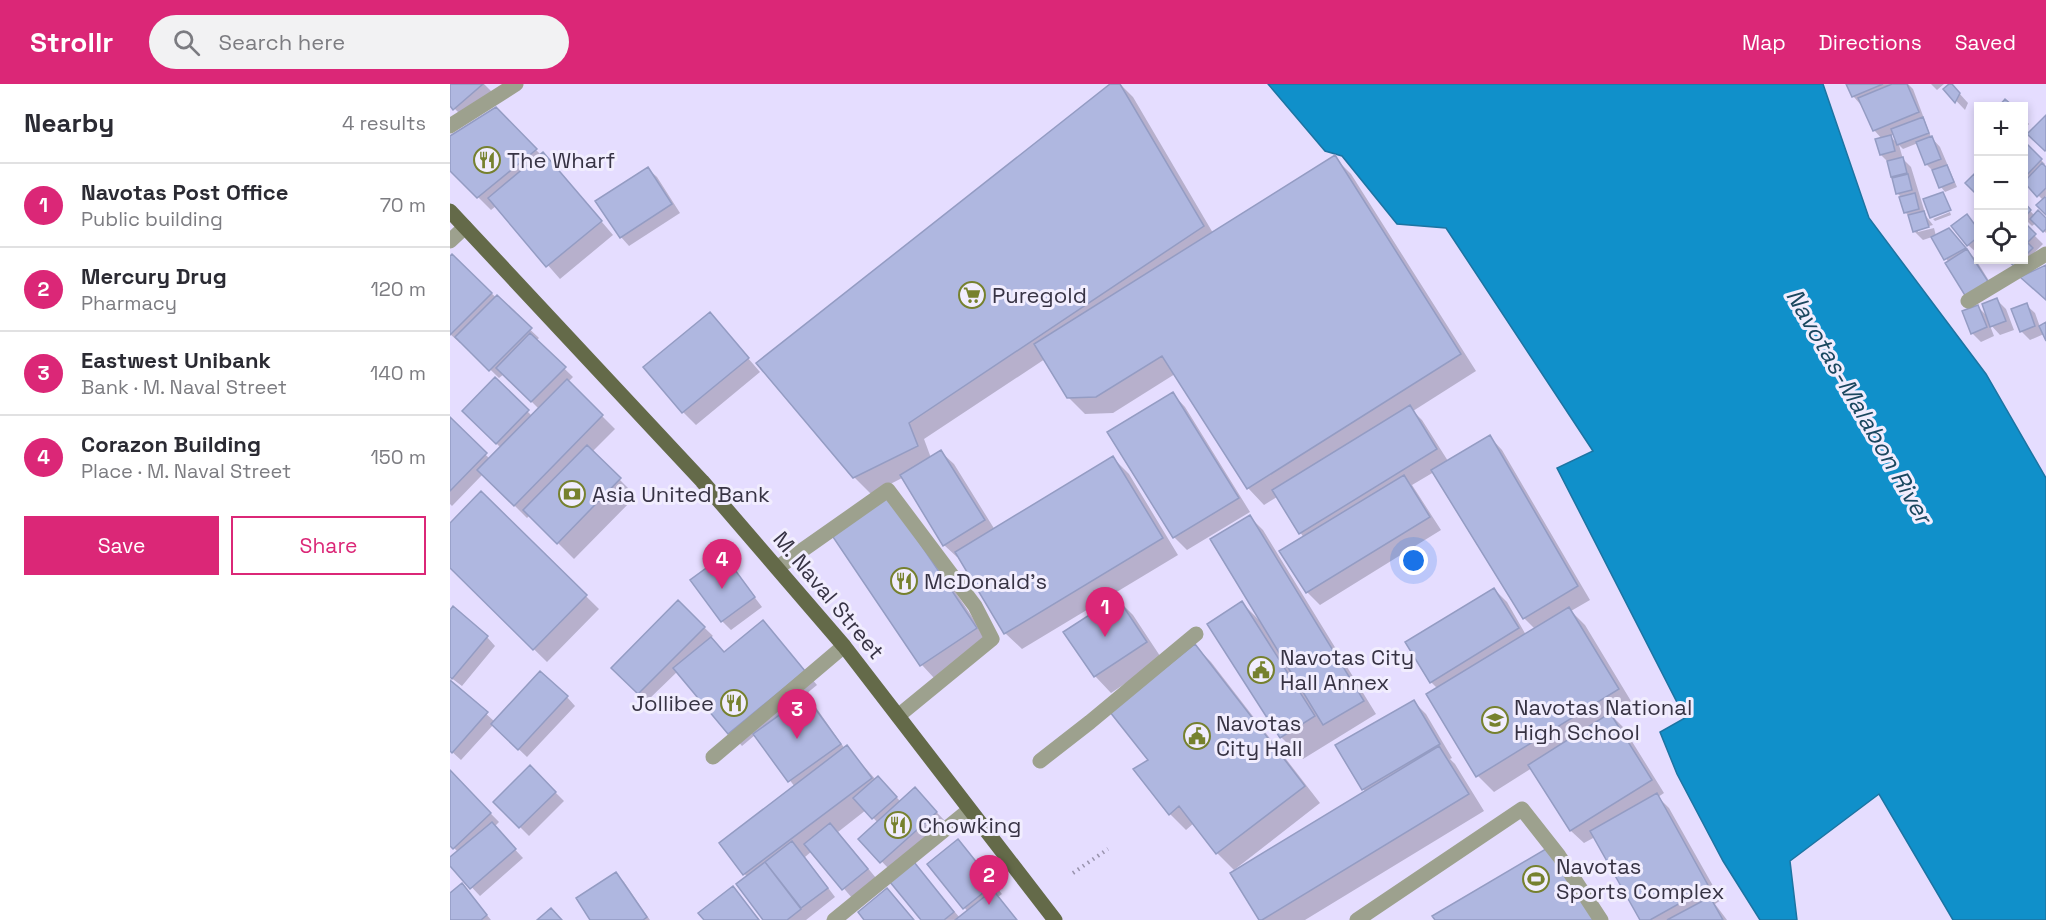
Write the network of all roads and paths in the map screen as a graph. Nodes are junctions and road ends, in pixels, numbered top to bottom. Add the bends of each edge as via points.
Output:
1 (516, 84) edge
2 (450, 126) edge
3 (450, 211) edge
4 (465, 226) junction
5 (450, 242) edge
6 (2046, 254) edge
7 (1968, 301) dead end
8 (777, 568) junction
9 (1196, 634) dead end
10 (844, 646) junction
11 (898, 716) junction
12 (713, 757) dead end
13 (1040, 761) dead end
14 (969, 810) junction
15 (1108, 849) dead end
16 (1073, 873) dead end
17 (834, 920) edge
18 (1055, 920) edge
19 (1357, 920) edge
20 (1601, 920) edge

1 - 2 street
3 - 4 main road, M. Naval Street
4 - 5 street
4 - 8 main road, M. Naval Street via 702,481
6 - 7 street
8 - 10 main road, M. Naval Street
8 - 11 street via 888,490 975,606 992,639
9 - 13 street
10 - 11 main road, M. Naval Street
10 - 12 street
11 - 14 main road, M. Naval Street
14 - 17 street
14 - 18 main road, M. Naval Street
15 - 16 path
19 - 20 street via 1522,809

